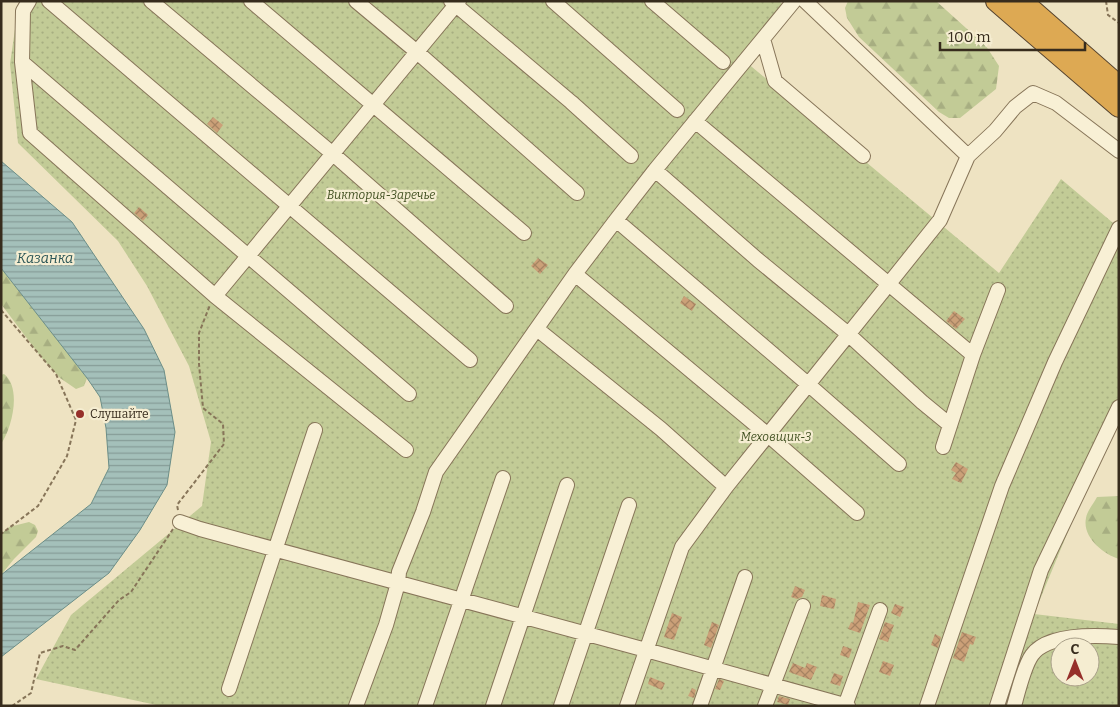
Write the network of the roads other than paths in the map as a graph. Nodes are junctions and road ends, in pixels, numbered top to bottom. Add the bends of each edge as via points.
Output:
1 (29, 1) edge
2 (49, 1) edge
3 (151, 1) edge
4 (251, 1) edge
5 (356, 1) edge
6 (553, 1) edge
7 (652, 1) edge
8 (794, 1) edge
9 (805, 1) edge
10 (996, 1) edge
11 (1022, 1) edge
12 (455, 3) edge
13 (763, 38) junction
14 (417, 52) junction
15 (22, 62) junction
16 (723, 62) dead end
17 (1119, 86) edge
18 (373, 106) junction
19 (1119, 107) edge
20 (677, 110) dead end
21 (695, 121) junction
22 (1119, 151) edge
23 (333, 154) junction
24 (631, 156) dead end
25 (863, 156) dead end
26 (968, 156) junction
27 (655, 170) junction
28 (576, 193) dead end
29 (290, 206) junction
30 (616, 220) junction
31 (1119, 228) edge
32 (524, 233) dead end
33 (249, 256) junction
34 (575, 274) junction
35 (889, 285) junction
36 (998, 290) dead end
37 (215, 296) junction
38 (506, 306) dead end
39 (537, 328) junction
40 (847, 333) junction
41 (973, 355) junction
42 (470, 360) dead end
43 (809, 385) junction
44 (409, 394) dead end
45 (1119, 407) edge
46 (950, 425) junction
47 (315, 430) dead end
48 (768, 435) junction
49 (943, 446) dead end
50 (406, 450) dead end
51 (899, 464) dead end
52 (502, 478) dead end
53 (567, 485) dead end
54 (726, 486) junction
55 (629, 505) dead end
56 (857, 513) dead end
57 (180, 522) road end
58 (276, 550) junction
59 (745, 577) dead end
60 (398, 583) junction
61 (462, 600) junction
62 (803, 606) dead end
63 (880, 610) dead end
64 (523, 616) junction
65 (586, 633) junction
66 (1119, 637) edge
67 (646, 650) junction
68 (713, 668) junction
69 (772, 685) junction
70 (229, 689) dead end
71 (356, 706) edge
72 (425, 706) edge
73 (493, 706) edge
74 (561, 706) edge
75 (627, 706) edge
76 (700, 706) edge
77 (765, 706) edge
78 (846, 706) edge
79 (927, 706) edge
80 (997, 706) edge
81 (1014, 706) edge

1 - 15 lane via 23,11
2 - 29 lane
3 - 23 lane
4 - 18 lane
5 - 14 lane
6 - 20 lane
7 - 16 lane
8 - 13 lane
9 - 26 lane
10 - 19 highway
11 - 17 highway
12 - 14 lane
12 - 24 lane
13 - 21 lane
13 - 25 lane via 775,81
14 - 18 lane
14 - 28 lane
15 - 33 lane
15 - 37 lane via 30,133
18 - 23 lane
18 - 32 lane
21 - 27 lane
21 - 35 lane
22 - 26 lane via 1056,103 1033,94 1015,107 996,131
23 - 29 lane
23 - 38 lane
26 - 35 lane via 940,220
27 - 30 lane
27 - 40 lane
29 - 33 lane
29 - 42 lane
30 - 34 lane
30 - 43 lane
31 - 79 lane via 1055,362 1002,486
33 - 37 lane
33 - 44 lane
34 - 39 lane
34 - 48 lane
35 - 40 lane
35 - 41 lane
36 - 41 lane
37 - 50 lane
39 - 54 lane
39 - 60 lane via 436,472 399,572
40 - 43 lane
40 - 46 lane
41 - 46 lane
43 - 48 lane
43 - 51 lane
45 - 80 lane via 1040,570
46 - 49 lane
47 - 58 lane
48 - 54 lane
48 - 56 lane
52 - 61 lane
53 - 64 lane
54 - 67 lane via 682,547
55 - 65 lane
57 - 58 lane
58 - 60 lane
58 - 70 lane
59 - 68 lane
60 - 61 lane
60 - 71 lane
61 - 64 lane
61 - 72 lane
62 - 69 lane
63 - 78 lane
64 - 65 lane
64 - 73 lane
65 - 67 lane
65 - 74 lane
66 - 81 lane via 1058,639 1037,648 1030,657
67 - 68 lane
67 - 75 lane
68 - 69 lane
68 - 76 lane
69 - 77 lane
69 - 78 lane

